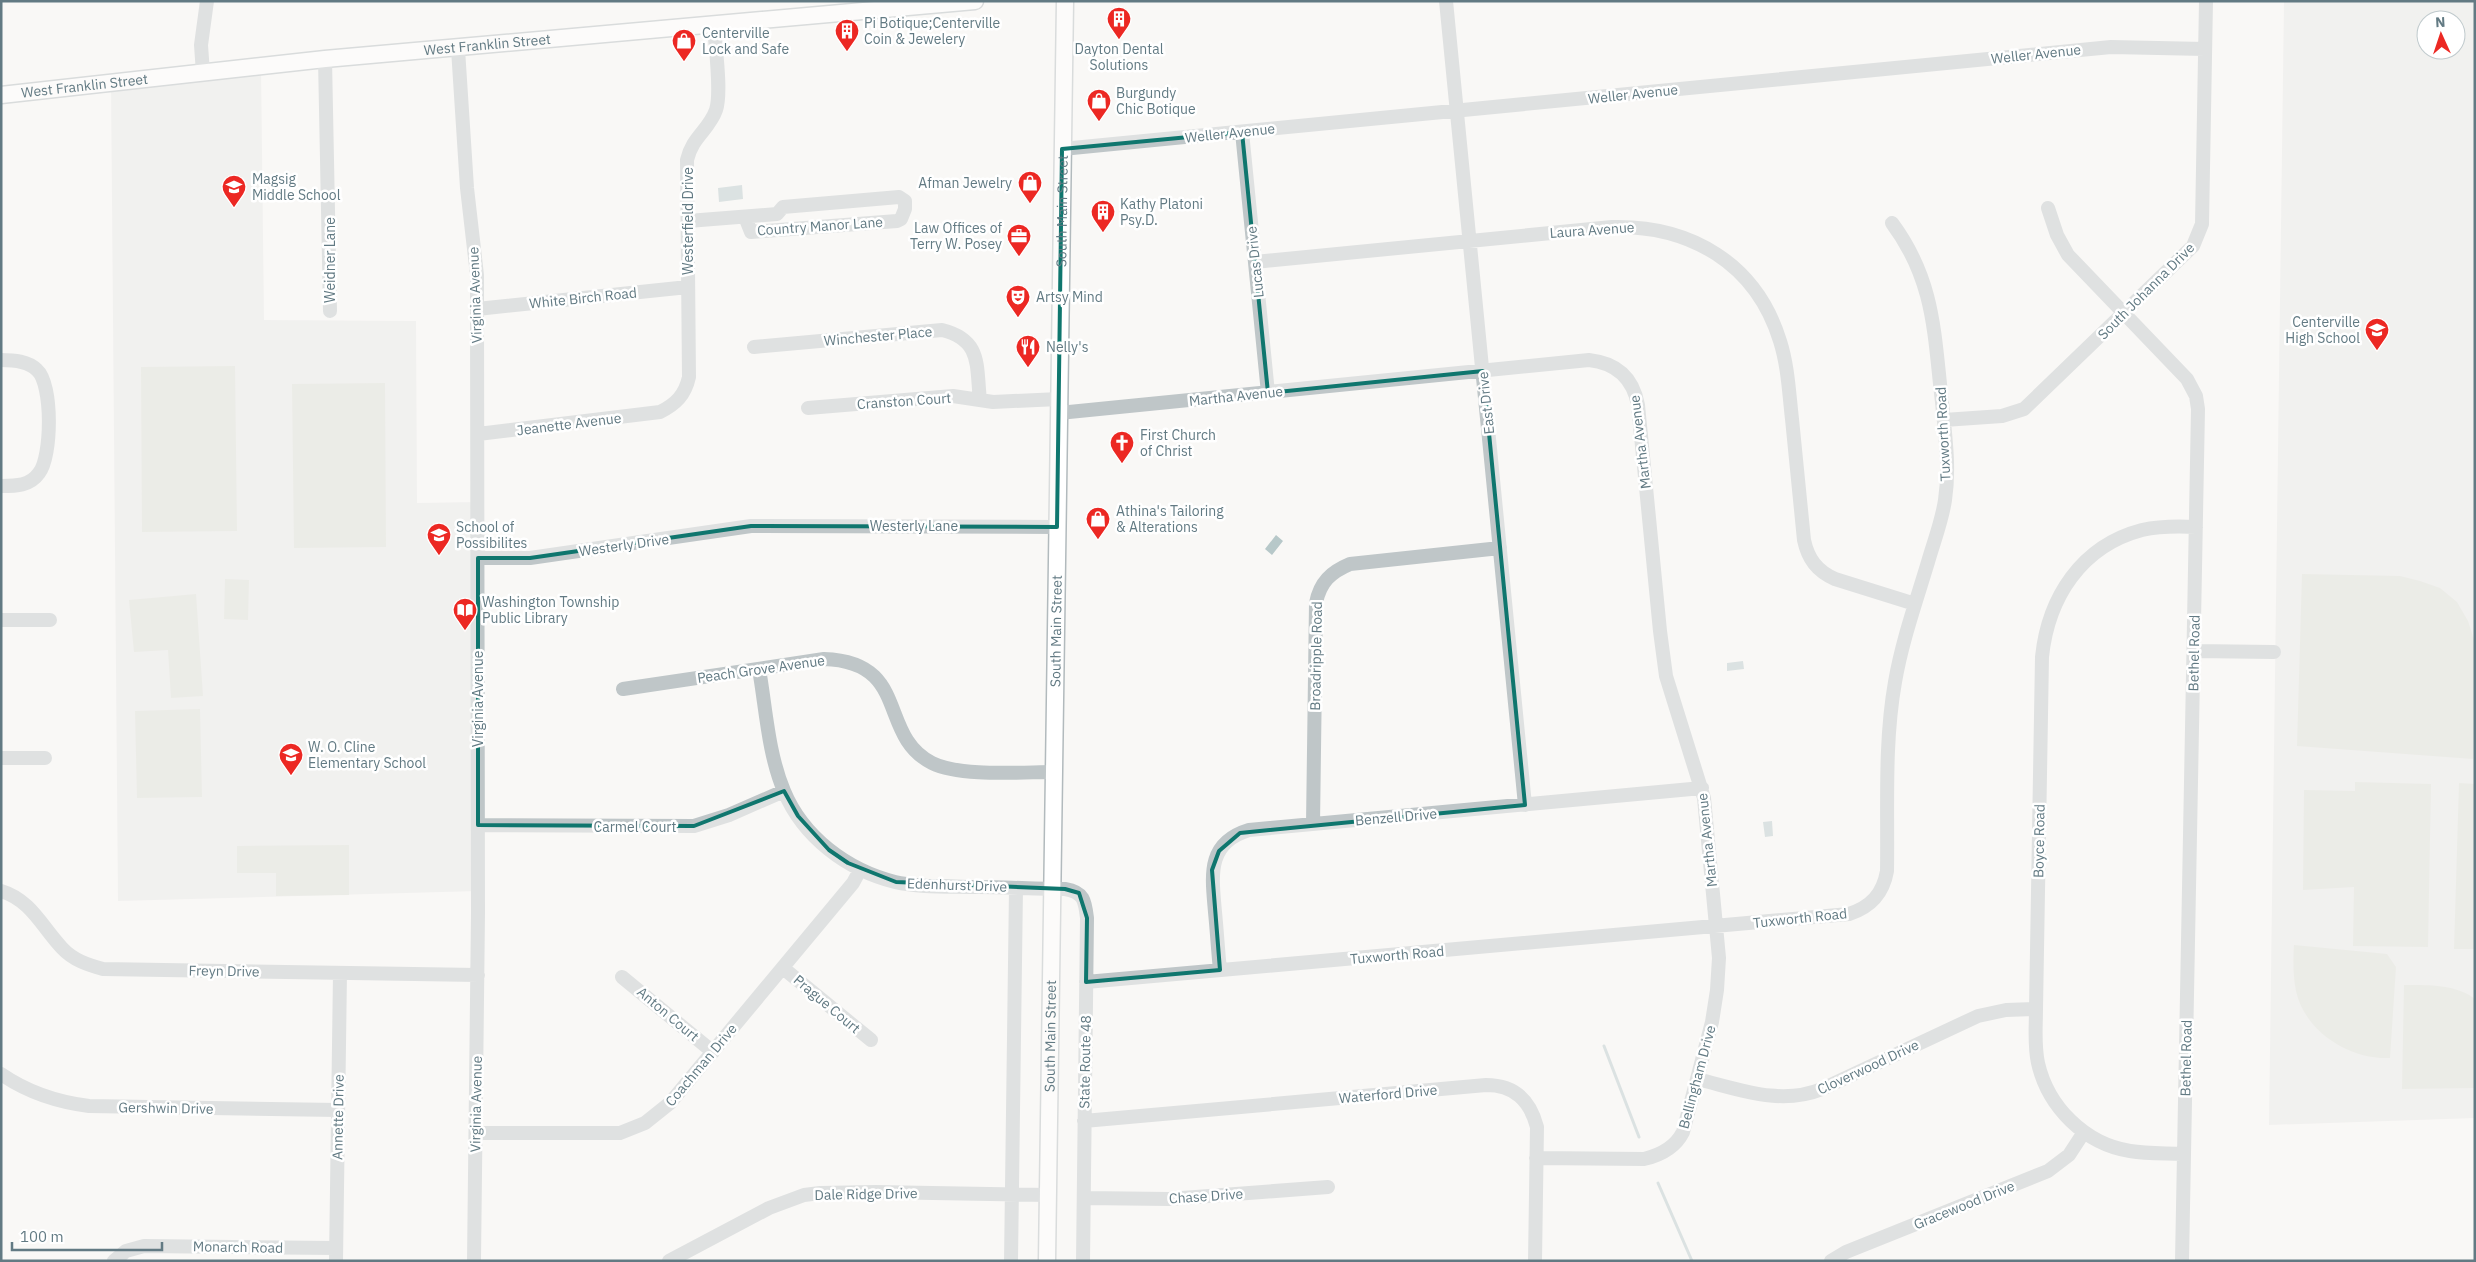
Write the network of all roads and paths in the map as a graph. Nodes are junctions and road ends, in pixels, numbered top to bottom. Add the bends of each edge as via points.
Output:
1 (207, 1) edge
2 (975, 1) edge
3 (1065, 1) edge
4 (1446, 1) edge
5 (2206, 1) edge
6 (714, 25) junction
7 (458, 49) junction
8 (2205, 49) junction
9 (325, 59) junction
10 (203, 73) junction
11 (1, 95) edge
12 (1457, 111) junction
13 (1242, 132) junction
14 (1062, 149) junction
15 (2048, 208) dead end
16 (745, 217) junction
17 (688, 221) junction
18 (1892, 223) dead end
19 (1470, 240) junction
20 (1255, 262) junction
21 (688, 287) junction
22 (478, 309) junction
23 (330, 311) dead end
24 (2125, 314) junction
25 (754, 347) dead end
26 (1, 360) edge
27 (1483, 371) junction
28 (1268, 392) junction
29 (980, 400) junction
30 (1059, 406) junction
31 (808, 408) dead end
32 (660, 412) joint
33 (1944, 420) junction
34 (478, 434) junction
35 (1, 486) edge
36 (770, 525) joint
37 (1058, 527) junction
38 (2196, 527) junction
39 (1500, 548) junction
40 (478, 558) junction
41 (1915, 604) junction
42 (1, 620) edge
43 (50, 620) dead end
44 (2194, 651) junction
45 (2274, 652) dead end
46 (759, 669) junction
47 (624, 689) dead end
48 (1, 758) edge
49 (45, 758) dead end
50 (1054, 772) junction
51 (1702, 788) junction
52 (784, 791) junction
53 (1525, 805) junction
54 (1313, 824) junction
55 (478, 826) junction
56 (860, 870) junction
57 (1016, 888) junction
58 (1052, 889) junction
59 (1, 891) edge
60 (1716, 926) junction
61 (783, 968) junction
62 (1220, 970) junction
63 (340, 973) junction
64 (478, 975) junction
65 (622, 977) dead end
66 (1086, 982) junction
67 (2036, 1009) junction
68 (871, 1040) dead end
69 (713, 1052) junction
70 (1, 1074) edge
71 (1697, 1079) junction
72 (338, 1110) junction
73 (1084, 1121) junction
74 (2084, 1132) junction
75 (476, 1133) junction
76 (2184, 1154) junction
77 (1536, 1158) junction
78 (1328, 1187) dead end
79 (1012, 1194) junction
80 (1048, 1195) junction
81 (1084, 1198) junction
82 (336, 1255) edge
83 (114, 1261) edge
84 (474, 1261) edge
85 (669, 1261) edge
86 (1011, 1261) edge
87 (1047, 1261) edge
88 (1083, 1261) edge
89 (1535, 1261) edge
90 (1831, 1261) edge
91 (2182, 1261) edge

1 - 10 street via 201,45
2 - 6 main road, West Franklin Street
3 - 14 main road, South Main Street
4 - 12 street, East Drive
5 - 8 street, South Johanna Drive
6 - 7 main road, West Franklin Street
6 - 17 street, Westerfield Drive via 717,104 710,122 690,148 687,160
7 - 9 main road, West Franklin Street
7 - 22 street, Virginia Avenue
8 - 12 street, Weller Avenue via 2111,47
8 - 24 street, South Johanna Drive via 2202,224 2199,234 2191,249
9 - 10 main road, West Franklin Street
9 - 23 street, Weidner Lane
10 - 11 main road, West Franklin Street
12 - 13 street, Weller Avenue
12 - 19 street, East Drive
13 - 14 street, Weller Avenue
13 - 20 street, Lucas Drive
14 - 30 main road, South Main Street
15 - 24 street, Bethel Road via 2068,255
16 - 16 street, Country Manor Lane via 777,214 783,207 899,197 904,201 905,209 897,221 750,232
16 - 17 street, Country Manor Lane
17 - 21 street, Westerfield Drive
18 - 33 street, Tuxworth Road via 1910,250 1929,296
19 - 20 street, Laura Avenue
19 - 27 street, East Drive
19 - 41 street, Laura Avenue via 1612,227 1646,227 1685,237 1730,263 1754,288 1781,342 1786,363 1804,540 1809,556 1818,568 1835,579
20 - 28 street, Lucas Drive
21 - 22 street, White Birch Road
21 - 32 street, Westerfield Drive via 687,386 677,401
22 - 34 street, Virginia Avenue
24 - 33 street, South Johanna Drive via 2024,409 2002,416
24 - 38 street, Bethel Road via 2187,379 2196,396
25 - 29 street, Winchester Place via 942,330 959,334 974,351
26 - 35 street via 30,364 42,375 47,389 48,445 43,467 33,479 17,486
27 - 28 street, Martha Avenue
27 - 39 street, East Drive
27 - 51 street, Martha Avenue via 1589,360 1619,370 1634,387 1666,676
28 - 30 street, Martha Avenue
29 - 30 street, Cranston Court
29 - 31 street, Cranston Court via 953,396
30 - 37 main road, South Main Street
32 - 34 street, Jeanette Avenue
33 - 41 street, Tuxworth Road via 1947,458 1945,500
34 - 40 street, Virginia Avenue
36 - 37 street, Westerly Lane
36 - 40 street, Westerly Drive via 530,558
37 - 50 main road, South Main Street
38 - 44 street, Bethel Road
38 - 67 street, Boyce Road via 2144,530 2102,548 2069,581 2047,624 2042,658
39 - 53 street, East Drive
39 - 54 street, Broadripple Road via 1350,564 1339,568 1324,582 1316,603
40 - 55 street, Virginia Avenue
41 - 60 street, Tuxworth Road via 1899,660 1891,709 1887,871 1882,890 1868,906 1849,914
42 - 43 street
44 - 45 street
44 - 76 street, Bethel Road
46 - 47 street, Peach Grove Avenue
46 - 50 street, Peach Grove Avenue via 824,659 850,662 878,681 892,703 906,741 932,763 958,770
46 - 52 street, Edenhurst Drive via 773,756
48 - 49 street
50 - 58 main road, South Main Street
51 - 53 street, Benzell Drive
51 - 60 street, Martha Avenue
52 - 55 street, Carmel Court via 694,826
52 - 56 street, Edenhurst Drive via 798,816 814,835 829,850
53 - 54 street, Benzell Drive
54 - 62 street, Benzell Drive via 1249,830 1232,837 1219,851 1212,870
55 - 64 street, Virginia Avenue
56 - 57 street, Edenhurst Drive via 916,885
56 - 61 street, Coachman Drive via 853,884
57 - 58 street, Edenhurst Drive
57 - 79 street
58 - 66 street, State Route 48 via 1073,890 1085,902
58 - 80 main road, South Main Street
59 - 63 street, Freyn Drive via 19,899 32,910 73,957 103,969
60 - 62 street, Tuxworth Road
60 - 71 street, Bellingham Drive via 1717,990
61 - 68 street, Prague Court
61 - 69 street, Coachman Drive
62 - 66 street, Tuxworth Road
63 - 64 street, Freyn Drive
63 - 72 street, Annette Drive
64 - 75 street, Virginia Avenue
65 - 69 street, Anton Court
66 - 73 street, State Route 48
67 - 71 street, Cloverwood Drive via 2006,1010 1978,1016 1822,1089 1797,1097 1768,1097
67 - 74 street, Boyce Road via 2036,1048 2044,1081 2059,1107
69 - 75 street, Coachman Drive via 657,1116 631,1129 599,1134
70 - 72 street, Gershwin Drive via 50,1098 89,1106
71 - 77 street, Bellingham Drive via 1679,1139 1666,1152 1644,1159
72 - 82 street, Annette Drive
73 - 77 street, Waterford Drive via 1497,1085 1516,1092 1530,1106 1537,1127
73 - 81 street, State Route 48
74 - 76 street, Boyce Road via 2104,1143 2130,1151
74 - 90 street, Gracewood Drive via 2069,1155 2048,1171 1846,1252
75 - 84 street, Virginia Avenue
76 - 91 street, Bethel Road
77 - 89 street, Waterford Drive
78 - 81 street, Chase Drive via 1169,1199
79 - 80 street, Dale Ridge Drive
79 - 85 street, Dale Ridge Drive via 804,1195 770,1208
79 - 86 street
80 - 87 main road, South Main Street
81 - 88 street, State Route 48
82 - 83 street, Monarch Road via 144,1246 126,1251

